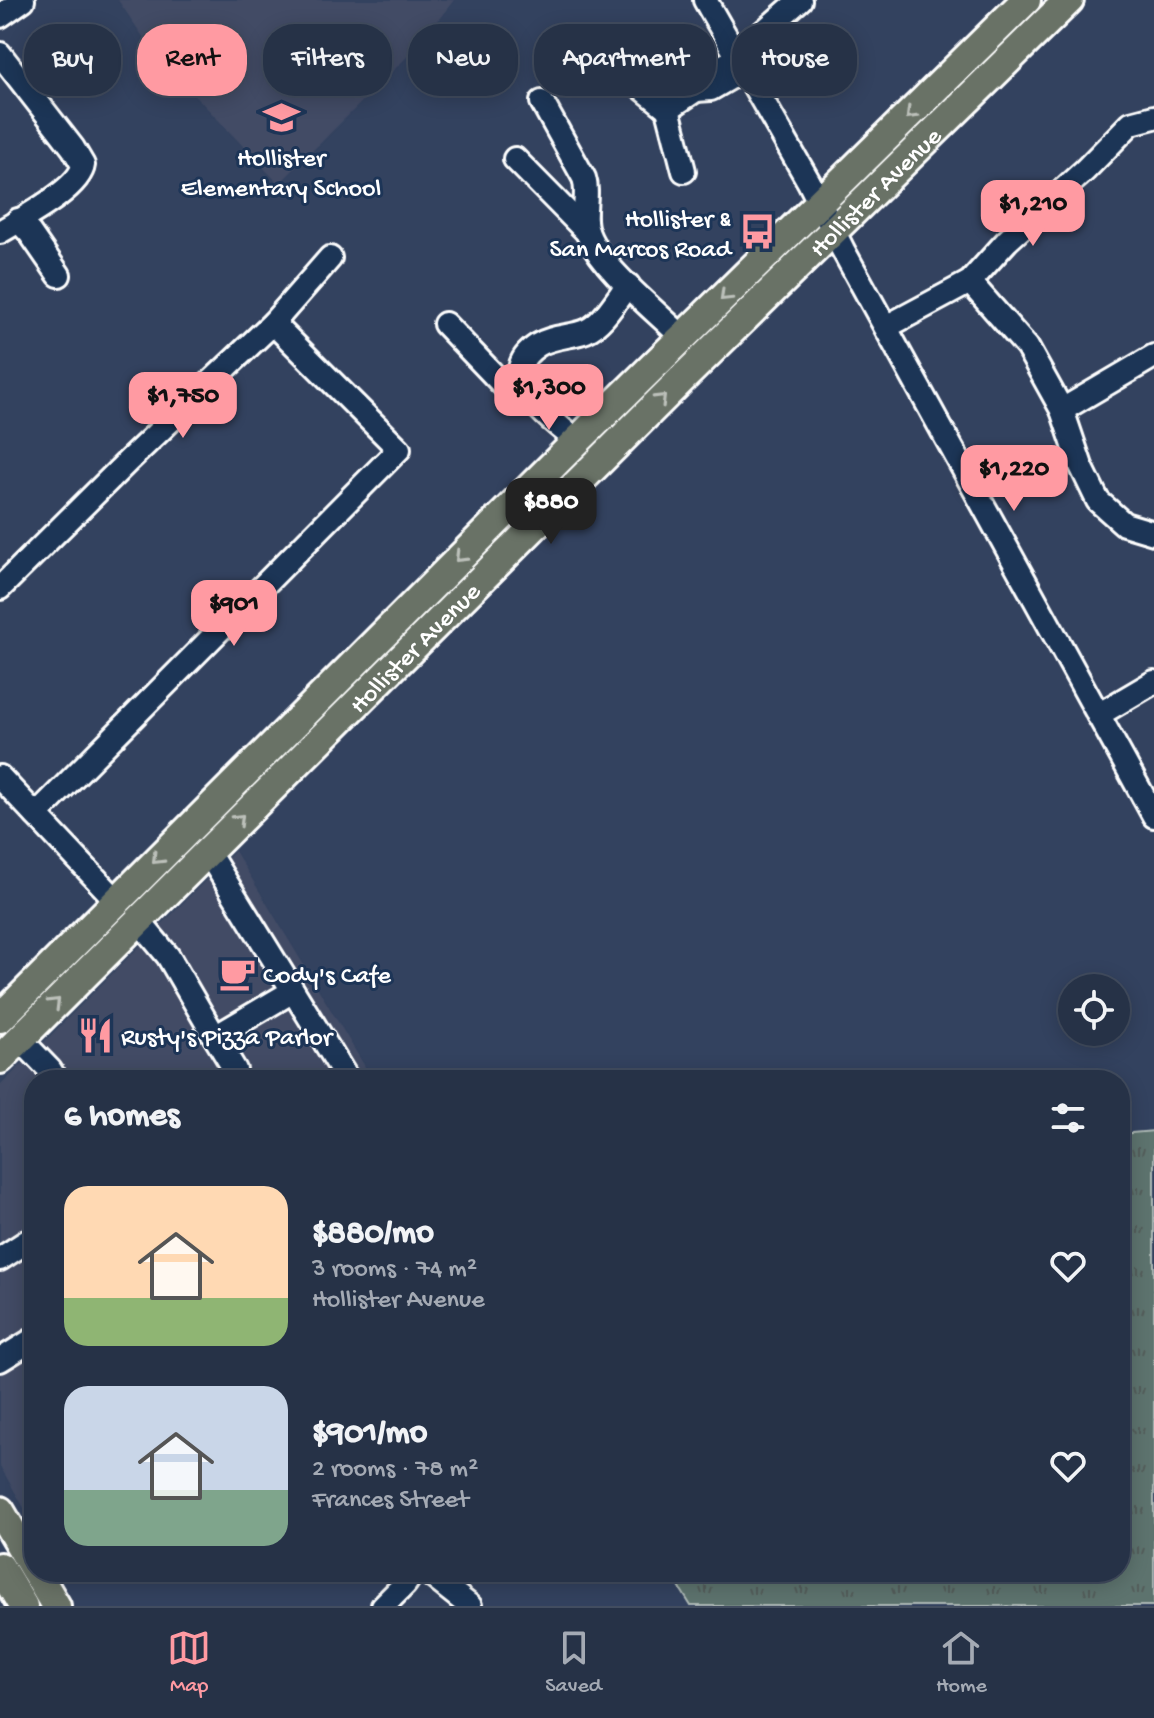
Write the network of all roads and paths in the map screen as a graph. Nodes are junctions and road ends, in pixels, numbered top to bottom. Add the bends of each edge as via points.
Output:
1 (23, 0) edge
2 (705, 0) edge
3 (800, 0) edge
4 (1026, 0) edge
5 (1069, 0) edge
6 (0, 16) edge
7 (772, 24) edge
8 (732, 51) edge
9 (0, 54) edge
10 (732, 62) edge
11 (652, 96) edge
12 (757, 96) edge
13 (542, 102) dead end
14 (668, 109) junction
15 (1154, 117) edge
16 (515, 159) dead end
17 (684, 171) dead end
18 (820, 203) junction
19 (9, 226) edge
20 (834, 229) junction
21 (587, 232) junction
22 (330, 258) dead end
23 (59, 275) dead end
24 (970, 282) junction
25 (628, 285) junction
26 (273, 323) junction
27 (445, 324) dead end
28 (886, 327) junction
29 (682, 337) junction
30 (1154, 356) edge
31 (525, 392) junction
32 (1062, 410) junction
33 (577, 441) junction
34 (1154, 533) edge
35 (0, 588) edge
36 (1154, 682) edge
37 (1098, 715) junction
38 (5, 792) edge
39 (36, 815) junction
40 (1154, 816) edge
41 (207, 851) junction
42 (116, 900) junction
43 (138, 920) junction
44 (293, 991) junction
45 (0, 1018) edge
46 (215, 1037) junction
47 (10, 1049) edge
48 (41, 1070) edge
49 (228, 1070) edge
50 (342, 1070) edge
51 (24, 1243) edge
52 (0, 1259) edge
53 (24, 1345) edge
54 (0, 1360) edge
55 (0, 1511) edge
56 (17, 1570) edge
57 (30, 1582) edge
58 (406, 1582) edge
59 (440, 1582) edge
60 (23, 1606) edge
61 (56, 1606) edge
62 (383, 1606) edge
63 (470, 1606) edge

1 - 6 street
2 - 8 street
3 - 7 street
4 -> 18 main road, Hollister Avenue
5 - 20 main road, Hollister Avenue
9 - 19 street via 90,166 66,189
10 - 14 street via 704,76 696,90
11 - 14 street
12 - 18 street
13 - 21 street via 588,189
14 - 17 street
15 - 24 street via 1131,123
16 - 21 street
18 - 20 street
18 -> 29 main road, Hollister Avenue
19 - 23 street via 30,233
20 - 28 street
41 -> 20 main road, Hollister Avenue
21 - 25 street
22 - 26 street
24 - 28 street
24 - 32 street via 1027,347
25 - 29 street
25 - 31 street via 587,330 539,344 526,356 520,371
26 - 35 street
26 - 39 street via 399,449
27 - 31 street via 512,394
28 - 37 street
29 - 33 main road, Hollister Avenue
30 - 32 street
31 - 33 street
32 - 34 street via 1098,501 1124,524
33 -> 42 main road, Hollister Avenue
36 - 37 street
37 - 40 street
38 - 39 street
39 - 42 street
41 - 43 main road, Hollister Avenue
41 - 44 street
42 - 45 main road, Hollister Avenue
43 - 46 street via 168,956
47 -> 43 main road, Hollister Avenue
44 - 46 street
44 - 50 street
46 - 49 street
47 - 48 street
51 - 52 street
53 - 54 street
55 - 56 main road
56 - 60 main road
57 - 61 main road
58 - 62 street
59 - 63 street

